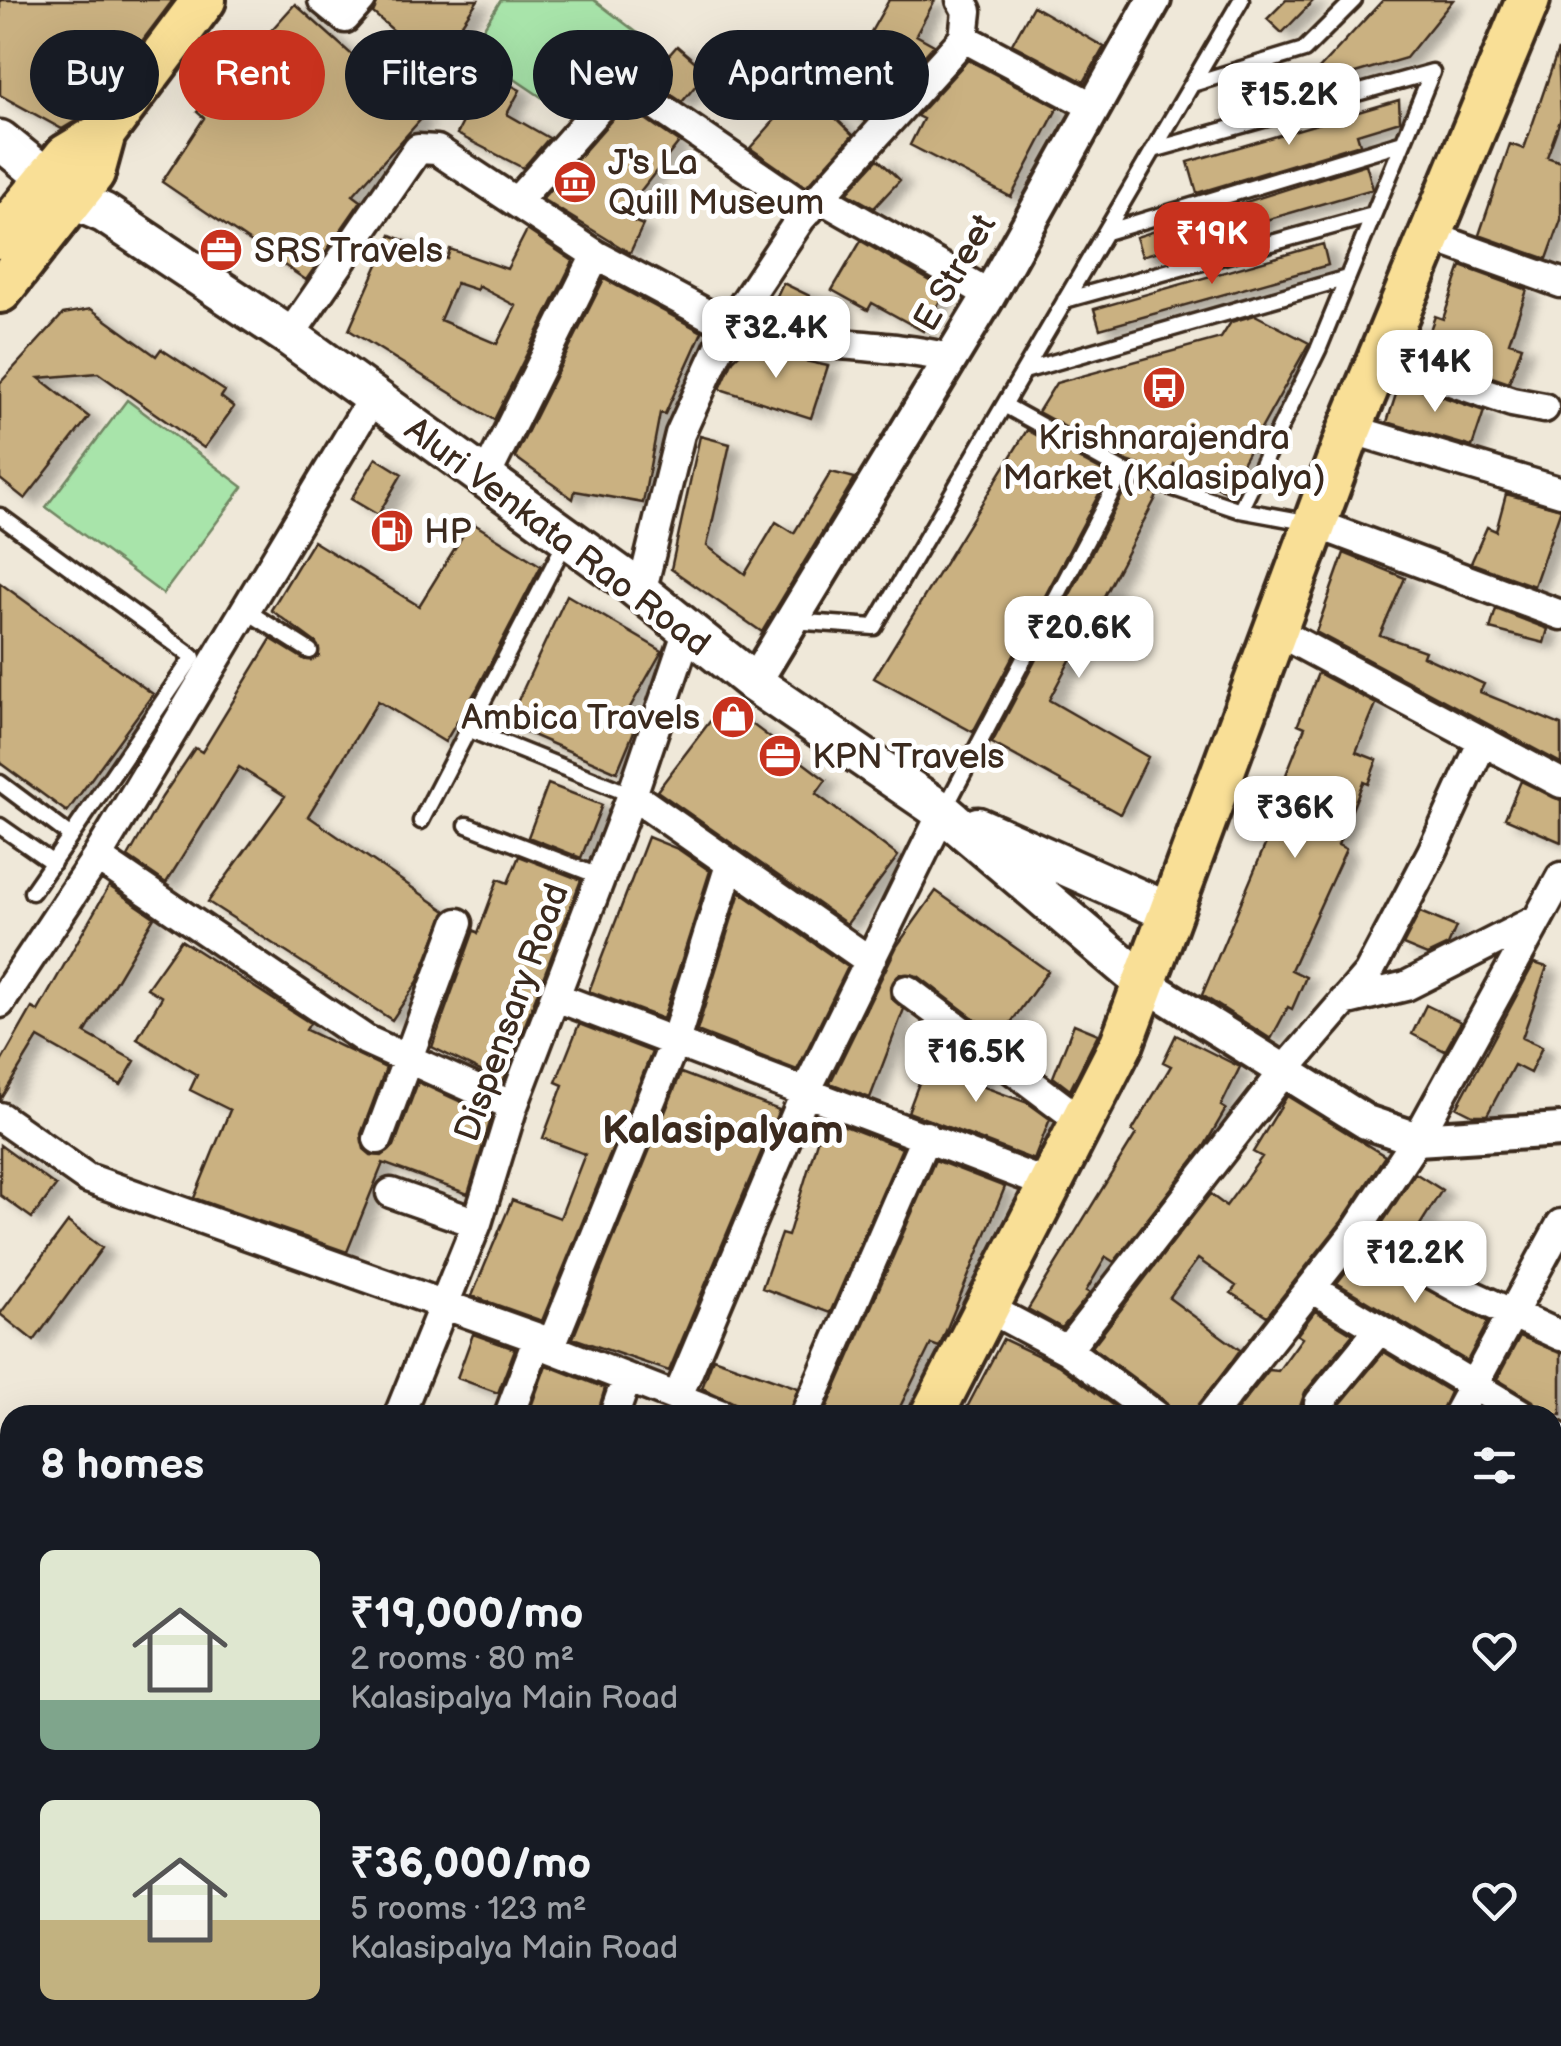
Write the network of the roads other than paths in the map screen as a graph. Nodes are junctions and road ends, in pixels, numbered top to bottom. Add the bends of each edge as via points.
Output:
1 (204, 0) edge
2 (323, 0) edge
3 (361, 0) edge
4 (961, 0) edge
5 (1154, 0) edge
6 (1242, 0) edge
7 (1354, 0) edge
8 (1528, 0) edge
9 (964, 38) junction
10 (1192, 84) junction
11 (1094, 107) junction
12 (0, 120) edge
13 (0, 140) edge
14 (1403, 142) junction
15 (1154, 150) junction
16 (73, 189) junction
17 (516, 202) junction
18 (815, 204) junction
19 (1373, 215) junction
20 (1106, 232) junction
21 (1430, 236) junction
22 (0, 237) edge
23 (596, 255) junction
24 (1347, 278) junction
25 (1561, 283) edge
26 (0, 290) edge
27 (989, 294) junction
28 (1065, 300) junction
29 (729, 326) junction
30 (289, 336) junction
31 (1380, 357) junction
32 (950, 358) junction
33 (1024, 371) junction
34 (373, 397) junction
35 (1004, 405) junction
36 (1544, 408) dead end
37 (1350, 429) junction
38 (1123, 471) junction
39 (485, 478) junction
40 (1561, 492) edge
41 (1240, 510) junction
42 (0, 516) edge
43 (1317, 524) junction
44 (568, 538) junction
45 (641, 593) junction
46 (245, 610) junction
47 (1561, 614) edge
48 (791, 621) junction
49 (1278, 632) junction
50 (688, 633) junction
51 (310, 651) dead end
52 (754, 682) junction
53 (470, 730) junction
54 (1482, 743) junction
55 (0, 783) edge
56 (1561, 783) edge
57 (632, 795) junction
58 (943, 812) junction
59 (421, 821) dead end
60 (467, 825) dead end
61 (0, 826) edge
62 (72, 836) junction
63 (97, 857) junction
64 (53, 863) junction
65 (730, 865) junction
66 (1561, 877) edge
67 (601, 878) junction
68 (32, 892) dead end
69 (1170, 913) junction
70 (1538, 919) junction
71 (458, 922) dead end
72 (867, 959) junction
73 (1144, 983) junction
74 (907, 990) dead end
75 (556, 997) junction
76 (1344, 1001) junction
77 (0, 1002) edge
78 (675, 1041) junction
79 (409, 1059) junction
80 (1286, 1069) junction
81 (807, 1089) junction
82 (513, 1106) junction
83 (0, 1117) edge
84 (1085, 1124) junction
85 (1561, 1130) edge
86 (926, 1136) junction
87 (1417, 1139) junction
88 (378, 1140) dead end
89 (1052, 1186) junction
90 (391, 1193) dead end
91 (477, 1223) junction
92 (1561, 1224) edge
93 (1356, 1231) junction
94 (1311, 1288) junction
95 (440, 1306) junction
96 (988, 1308) junction
97 (1514, 1313) junction
98 (1380, 1330) junction
99 (1561, 1336) edge
100 (544, 1343) junction
101 (1067, 1350) junction
102 (627, 1378) junction
103 (1476, 1386) junction
104 (677, 1398) junction
105 (403, 1405) edge
106 (514, 1405) edge
107 (618, 1405) edge
108 (696, 1405) edge
109 (809, 1405) edge
110 (937, 1405) edge
111 (1141, 1405) edge
112 (1219, 1405) edge
113 (1325, 1405) edge
114 (1464, 1405) edge
115 (1506, 1405) edge

1 - 16 main road via 104,133 94,174
2 - 3 street via 344,18
4 - 9 street via 967,11
5 - 11 street, E Street
6 - 10 lane
7 - 10 lane via 1304,50
8 - 21 main road
9 - 11 street
9 - 18 street
10 - 15 lane
11 - 27 street, E Street
12 - 16 main road
13 - 16 main road, Aluri Venkata Rao Road
14 - 15 lane via 1432,72
14 - 19 lane
14 - 20 lane
15 - 20 lane
16 - 22 main road
16 - 26 main road
16 - 30 main road, Aluri Venkata Rao Road
17 - 18 street via 622,82
17 - 23 street
17 - 30 street via 437,150 418,149
18 - 27 street
18 - 29 street
19 - 24 lane
19 - 28 lane
20 - 28 lane
21 - 25 street
21 - 31 main road
23 - 29 street
23 - 39 street
24 - 33 lane
24 - 41 lane
27 - 32 street, E Street
28 - 33 lane
29 - 32 street via 775,340 905,348
29 - 45 street via 680,434
30 - 34 main road, Aluri Venkata Rao Road
31 - 36 street
31 - 37 main road
32 - 48 street, E Street
33 - 35 lane
34 - 39 main road, Aluri Venkata Rao Road
34 - 46 street
35 - 38 lane
35 - 48 lane via 874,627
37 - 40 street
37 - 43 main road
38 - 41 lane
38 - 58 lane
39 - 44 main road, Aluri Venkata Rao Road
41 - 43 lane
42 - 62 lane via 193,657
43 - 47 street
43 - 49 main road
44 - 45 main road, Aluri Venkata Rao Road
44 - 53 lane
45 - 50 main road, Aluri Venkata Rao Road
46 - 51 lane
46 - 63 street
48 - 52 street, E Street
49 - 54 street
49 - 69 main road
50 - 52 main road, Aluri Venkata Rao Road
50 - 57 street, Dispensary Road
52 - 58 main road, Aluri Venkata Rao Road
53 - 57 lane
53 - 59 lane
54 - 56 street
54 - 76 street via 1368,974
55 - 62 lane
57 - 65 street
57 - 67 street, Dispensary Road
58 - 69 main road
58 - 72 street
58 - 73 main road, Aluri Venkata Rao Road
60 - 67 lane
61 - 64 lane
62 - 64 lane
63 - 77 street
63 - 79 street via 366,1040
64 - 68 lane
65 - 72 street
65 - 78 street
66 - 70 street
67 - 75 street, Dispensary Road
69 - 73 main road
70 - 76 street via 1406,986
70 - 87 street
71 - 79 street
72 - 81 street
73 - 80 street
73 - 84 main road
74 - 84 street
75 - 78 street
75 - 82 street, Dispensary Road
76 - 80 street
78 - 81 street
78 - 100 street
79 - 82 street
79 - 88 street
80 - 87 street via 1366,1122
80 - 101 street
81 - 86 street
81 - 104 street
82 - 91 street, Dispensary Road
83 - 95 street via 87,1178
84 - 89 main road
85 - 87 street
86 - 89 street
86 - 109 street
87 - 93 street
89 - 96 main road
90 - 91 street
91 - 95 street, Dispensary Road
92 - 97 street
93 - 94 street
93 - 97 street
94 - 98 street
94 - 112 street
95 - 100 street
95 - 105 street, Dispensary Road
96 - 101 street
96 - 110 main road
97 - 99 street
97 - 103 street
98 - 103 street
98 - 113 street
100 - 102 street
100 - 106 street
101 - 111 street
102 - 104 street
102 - 107 street
103 - 114 street
103 - 115 street
104 - 108 street

